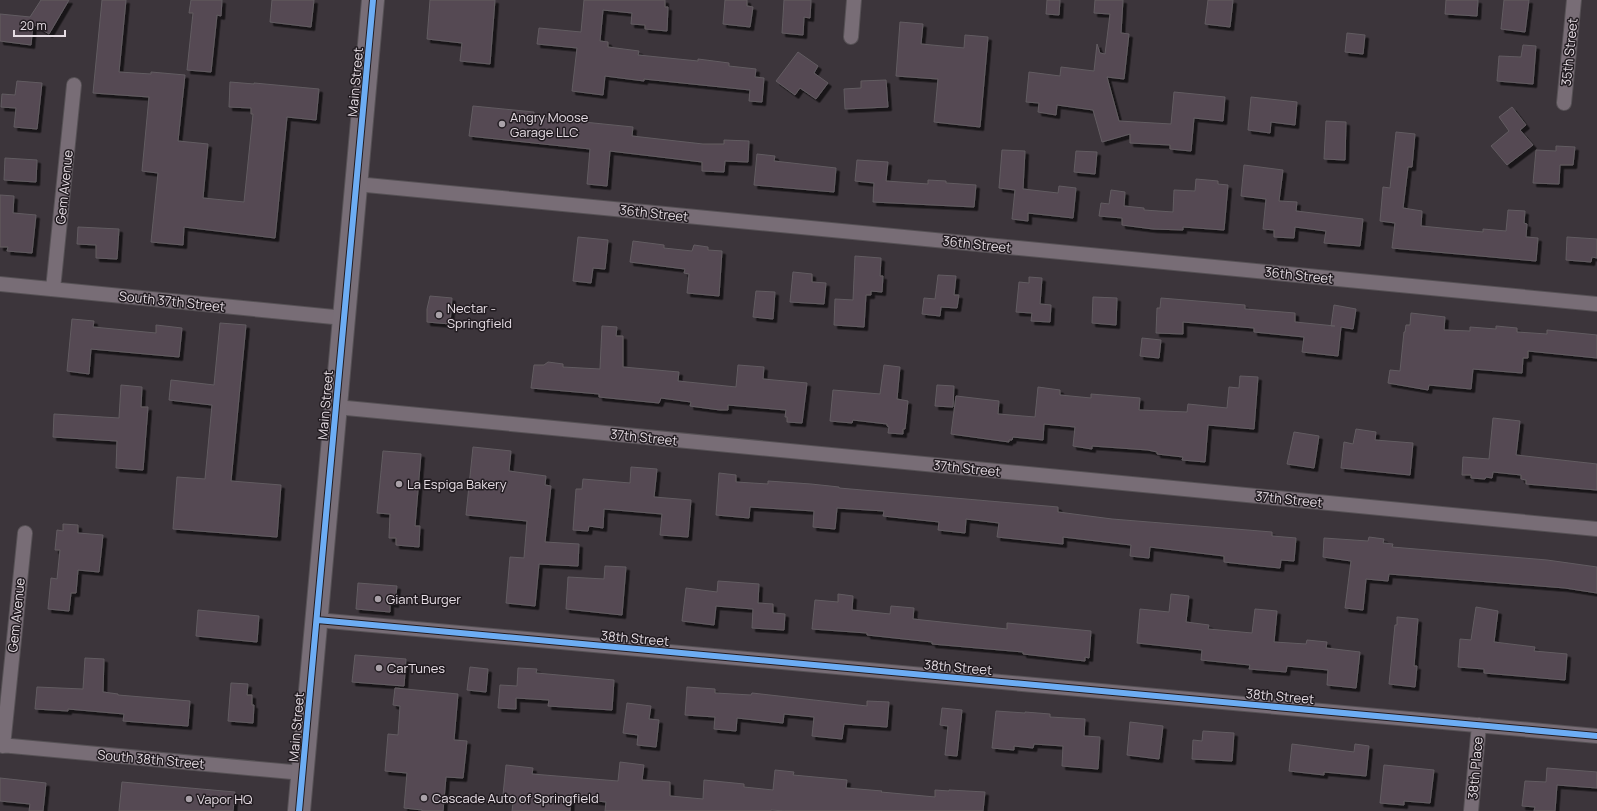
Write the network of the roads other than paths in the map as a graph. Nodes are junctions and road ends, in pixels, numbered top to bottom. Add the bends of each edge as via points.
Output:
1 (373, 0) edge
2 (854, 0) edge
3 (1574, 0) edge
4 (851, 37) dead end
5 (74, 85) dead end
6 (1564, 103) dead end
7 (356, 184) junction
8 (0, 284) edge
9 (53, 289) junction
10 (1597, 304) edge
11 (344, 318) junction
12 (336, 407) junction
13 (1597, 529) edge
14 (25, 533) dead end
15 (317, 620) junction
16 (1479, 726) junction
17 (1597, 736) edge
18 (2, 746) edge
19 (303, 773) junction
20 (299, 811) edge
21 (1471, 811) edge

1 - 7 main road, Main Street
2 - 4 street
3 - 6 street, 35th Street
5 - 9 street, Gem Avenue
7 - 10 street, 36th Street
7 - 11 main road, Main Street
8 - 9 street, South 37th Street
9 - 11 street, South 37th Street
11 - 12 main road, Main Street
12 - 13 street, 37th Street
12 - 15 main road, Main Street
14 - 18 street, Gem Avenue
15 - 16 street, 38th Street
15 - 19 main road, Main Street
16 - 17 street, 38th Street
16 - 21 street, 38th Place
18 - 19 street, South 38th Street
19 - 20 main road, Main Street

